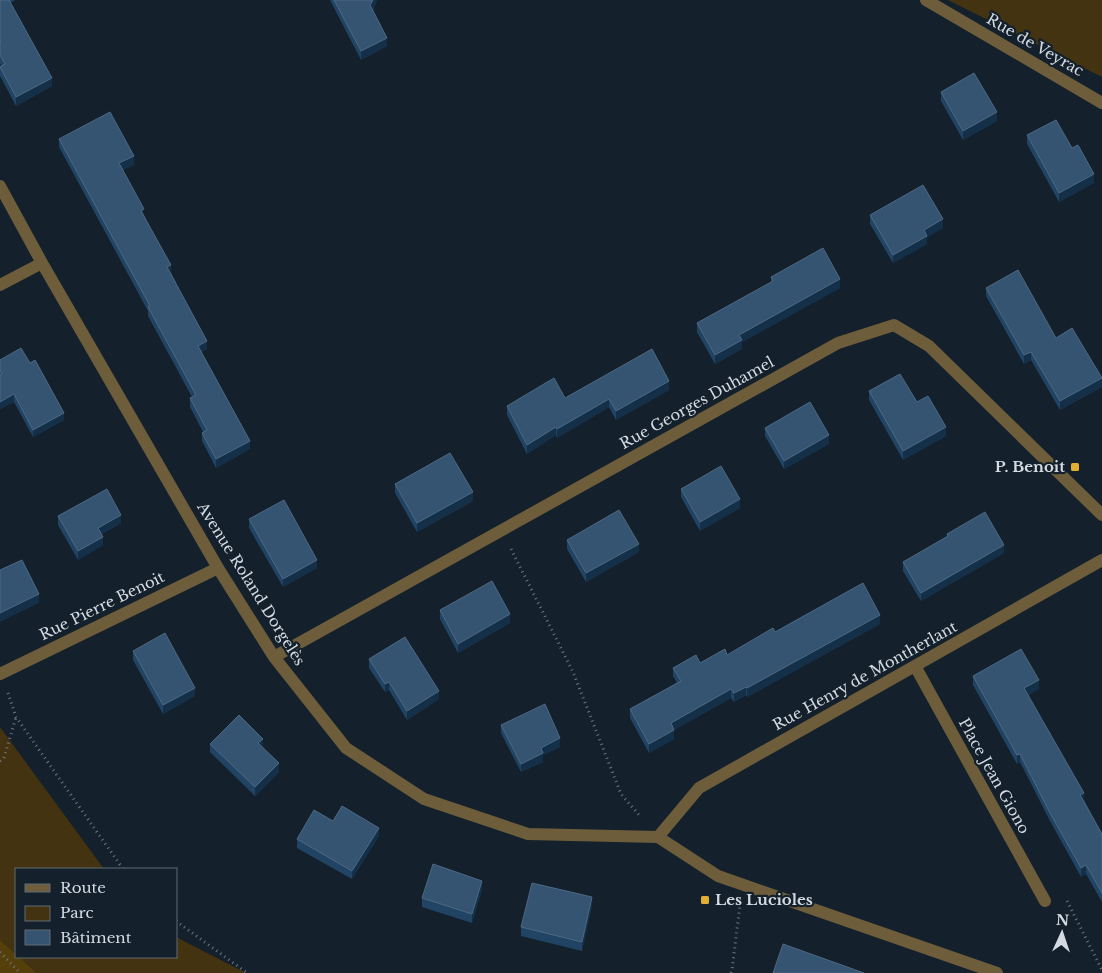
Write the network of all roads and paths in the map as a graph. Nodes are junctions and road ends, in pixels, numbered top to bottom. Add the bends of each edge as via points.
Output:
1 (926, 0) edge
2 (1102, 103) edge
3 (0, 186) edge
4 (42, 263) junction
5 (0, 285) edge
6 (1102, 515) edge
7 (501, 531) junction
8 (1102, 560) edge
9 (218, 568) junction
10 (274, 657) junction
11 (915, 666) junction
12 (1, 674) edge
13 (16, 717) junction
14 (0, 761) edge
15 (658, 837) junction
16 (122, 868) edge
17 (743, 885) junction
18 (1046, 901) joint
19 (178, 922) edge
20 (0, 952) edge
21 (1102, 970) edge
22 (20, 973) edge
23 (247, 973) edge
24 (731, 973) edge
25 (997, 973) edge

1 - 2 street, Rue de Veyrac
3 - 4 street, Avenue Roland Dorgelès
4 - 5 street
4 - 9 street, Avenue Roland Dorgelès
6 - 7 street, Rue Georges Duhamel via 929,346 894,325 838,343
7 - 10 street, Rue Georges Duhamel
7 - 15 path via 573,672 621,794
8 - 11 street, Rue Henry de Montherlant
9 - 10 street, Avenue Roland Dorgelès
9 - 12 street, Rue Pierre Benoit
10 - 15 street, Avenue Roland Dorgelès via 346,748 424,799 528,834
11 - 15 street, Rue Henry de Montherlant via 699,788
11 - 18 street, Place Jean Giono
12 - 13 path
13 - 14 path via 4,758
13 - 16 path
15 - 17 street via 718,876
17 - 24 path
17 - 25 street
18 - 21 path via 1066,899
19 - 23 path
20 - 22 path

